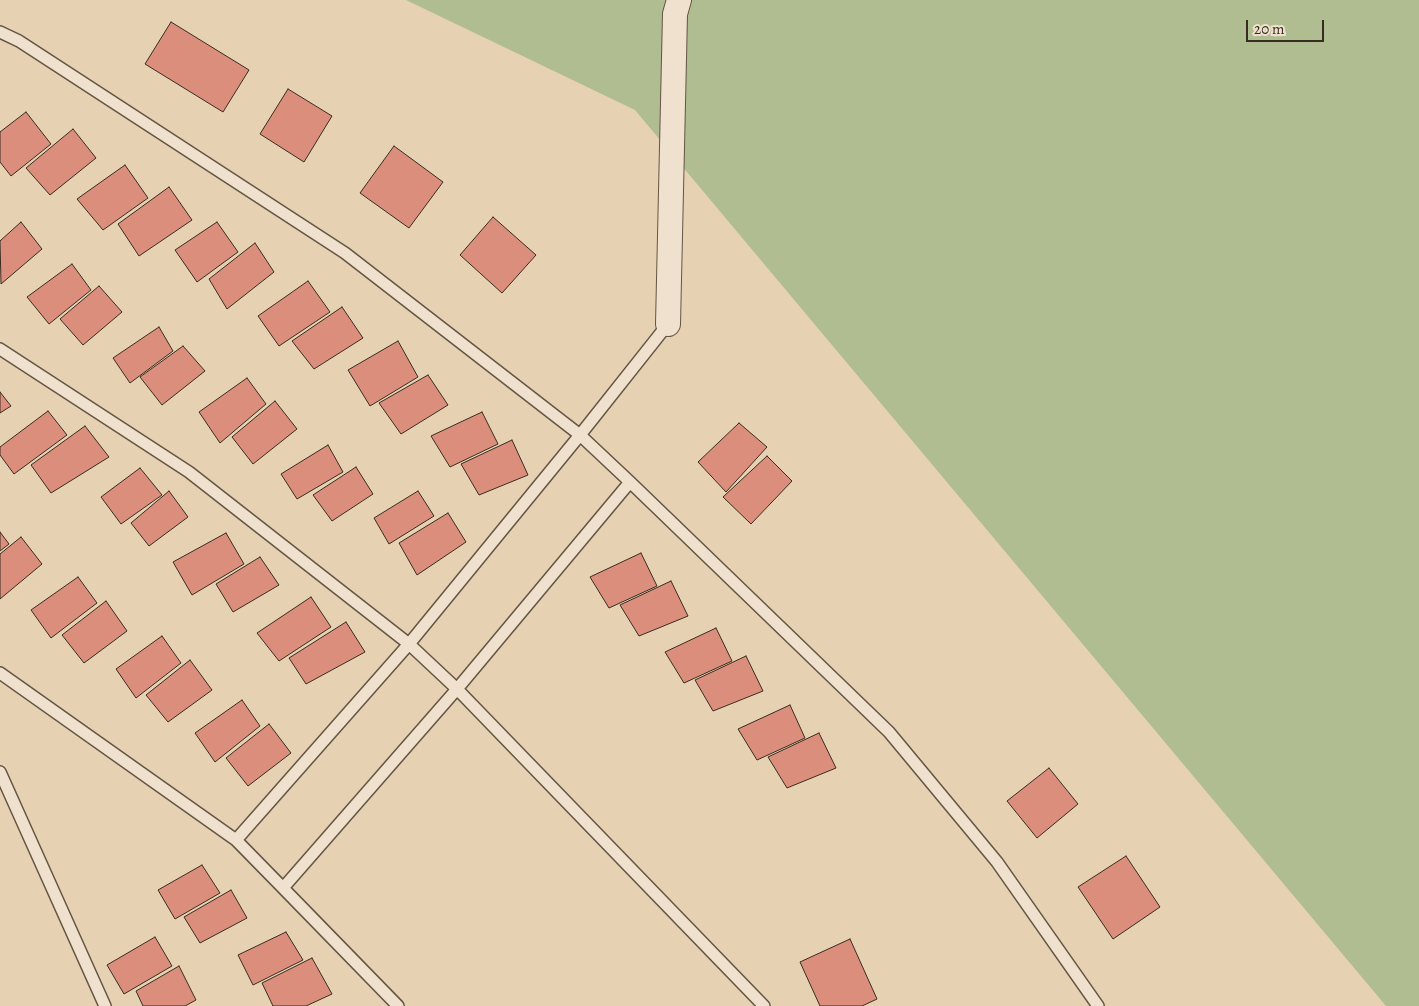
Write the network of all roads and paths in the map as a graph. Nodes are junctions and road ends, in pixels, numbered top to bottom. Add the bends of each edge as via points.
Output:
1 (679, 0) edge
2 (0, 32) edge
3 (668, 324) joint
4 (0, 348) edge
5 (580, 435) junction
6 (630, 482) junction
7 (409, 644) junction
8 (0, 673) edge
9 (456, 689) junction
10 (0, 772) edge
11 (236, 840) junction
12 (283, 888) junction
13 (105, 1006) edge
14 (398, 1006) edge
15 (764, 1006) edge
16 (1098, 1006) edge

1 - 3 street via 675,14
2 - 5 lane via 345,253
3 - 5 lane
4 - 7 lane via 189,472
5 - 6 lane
5 - 7 lane
6 - 9 lane
6 - 16 lane via 889,732 997,862
7 - 9 lane
7 - 11 lane
8 - 11 lane
9 - 12 lane
9 - 15 lane
10 - 13 lane
11 - 12 lane
12 - 14 lane

